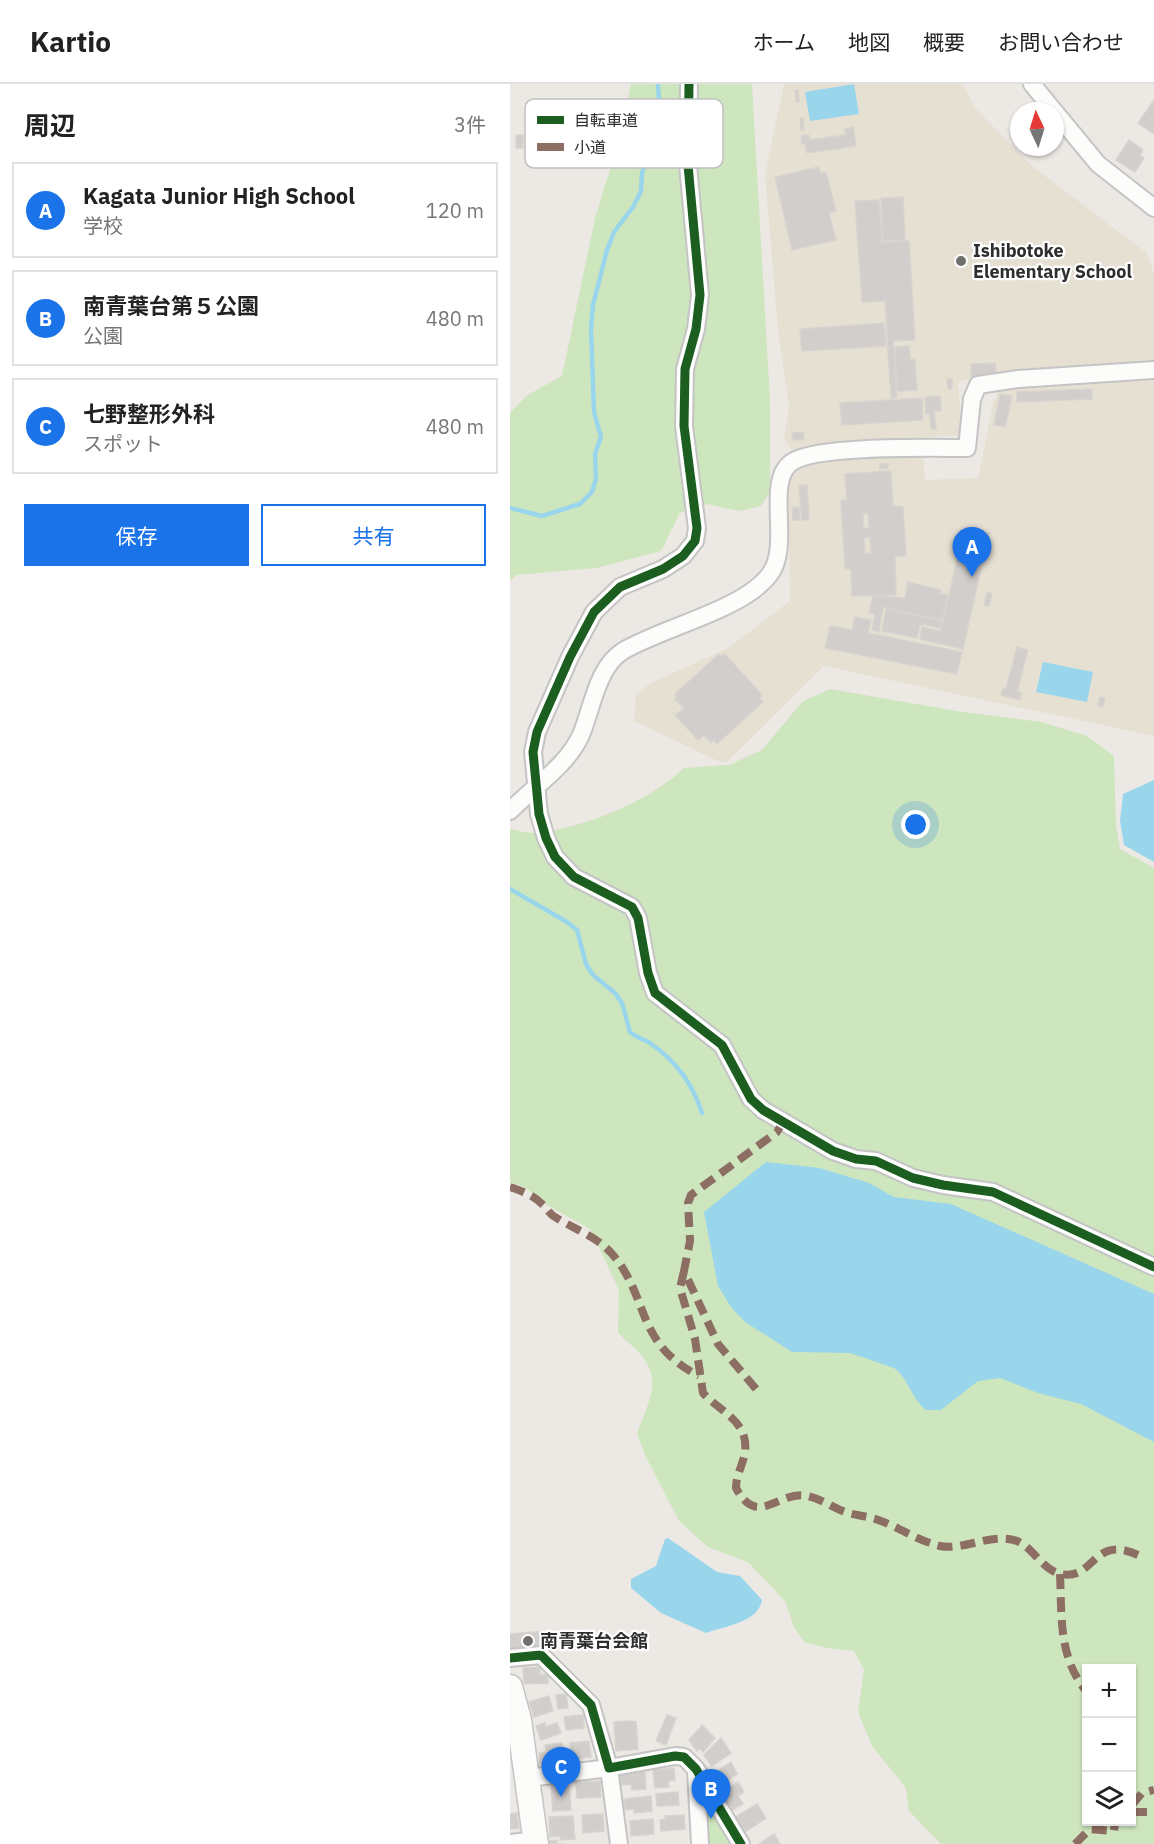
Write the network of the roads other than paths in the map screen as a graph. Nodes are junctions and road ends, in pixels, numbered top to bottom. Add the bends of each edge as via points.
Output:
1 (690, 84) edge
2 (1032, 84) edge
3 (690, 99) edge
4 (1047, 102) edge
5 (1064, 122) edge
6 (688, 168) edge
7 (1154, 208) edge
8 (1154, 370) edge
9 (537, 787) junction
10 (510, 811) edge
11 (1154, 1267) edge
12 (510, 1658) edge
13 (510, 1687) edge
14 (609, 1768) junction
15 (696, 1769) junction
16 (528, 1778) junction
17 (536, 1842) edge
18 (510, 1843) edge
19 (619, 1844) edge
20 (700, 1844) edge
21 (741, 1844) edge

1 - 3 street
2 - 4 street
5 - 7 street via 1098,164
6 - 9 street via 700,295 685,369 684,426 697,528 694,542 683,556 663,569 620,587 594,612 533,743
8 - 9 street via 978,385 972,399 967,448 825,453 789,464 781,478 780,543 770,574 755,591 640,643 610,661 580,737 567,758
9 - 10 street
9 - 11 street via 546,838 559,862 573,877 632,907 655,993 722,1045 751,1099 764,1110 834,1151 876,1161 923,1180 993,1192
12 - 14 street via 541,1655 591,1705
13 - 16 street
14 - 15 street via 675,1756 684,1757
14 - 16 street
14 - 19 street
15 - 20 street
15 - 21 street
16 - 17 street
17 - 18 street

